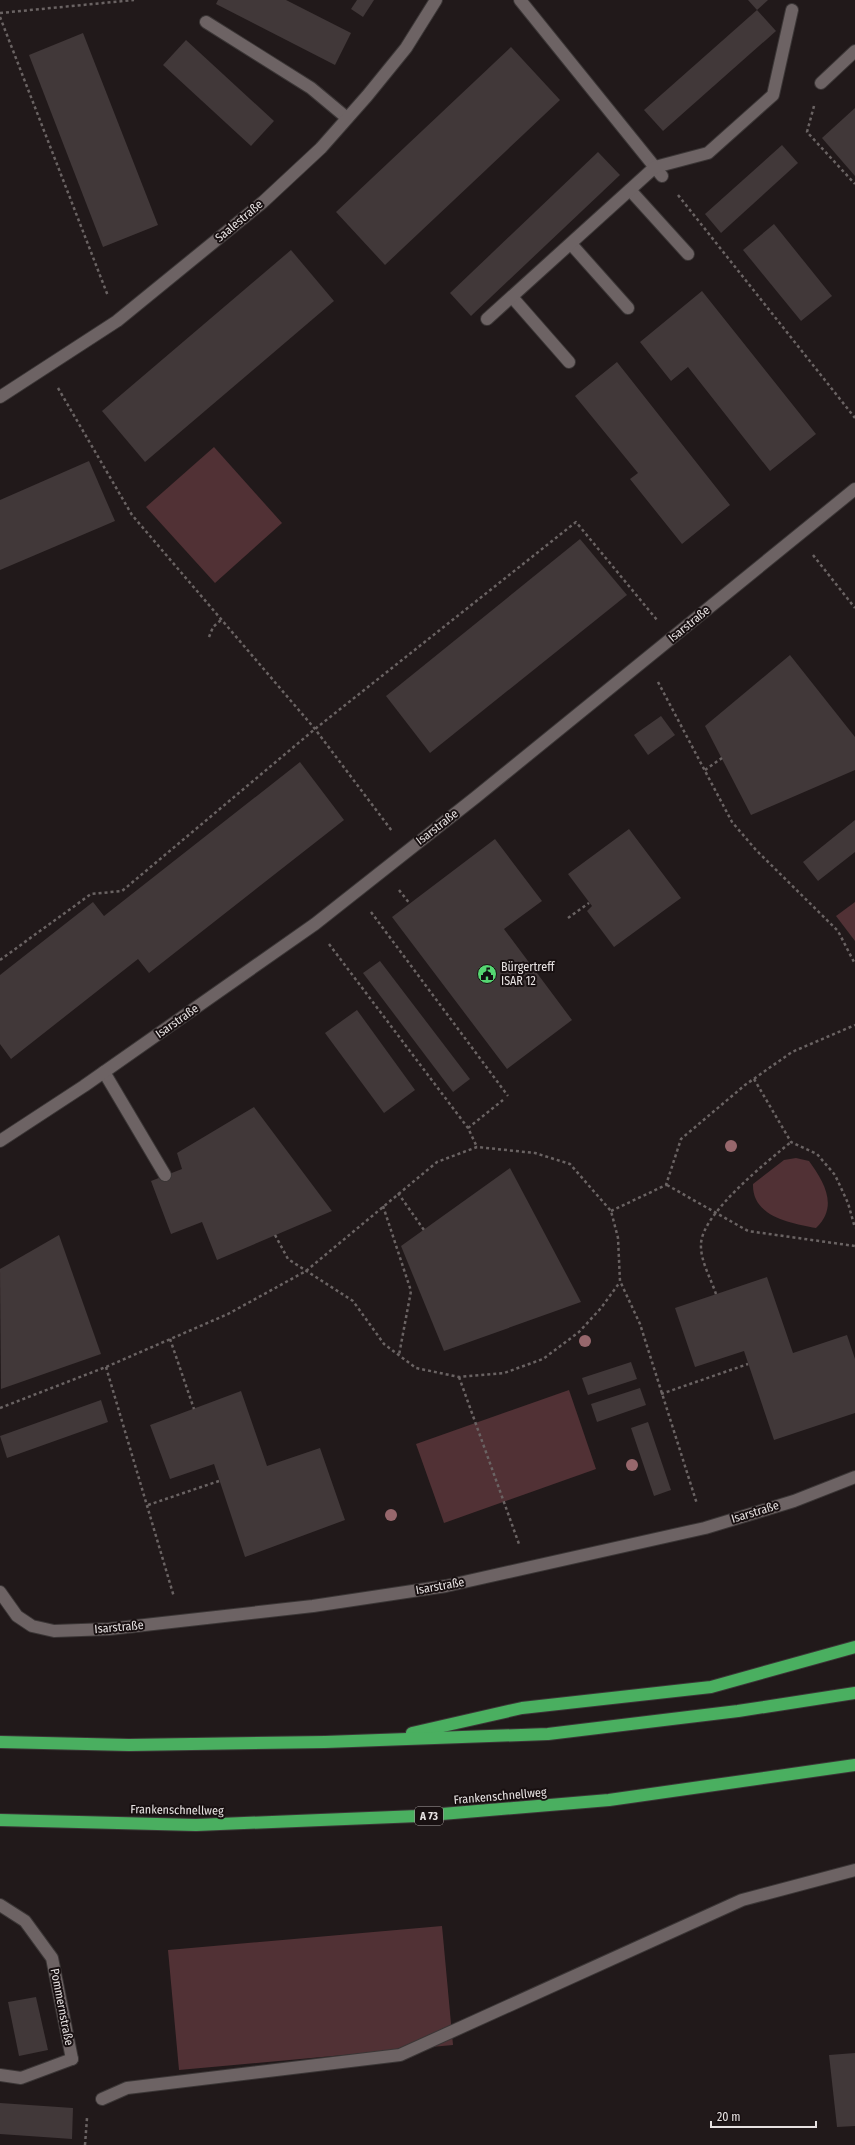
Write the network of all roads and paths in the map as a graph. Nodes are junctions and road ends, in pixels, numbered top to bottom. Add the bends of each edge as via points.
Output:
1 (134, 0) edge
2 (436, 0) edge
3 (520, 0) edge
4 (792, 10) dead end
5 (0, 14) edge
6 (0, 17) edge
7 (206, 22) dead end
8 (855, 52) edge
9 (821, 83) joint
10 (347, 118) junction
11 (658, 172) junction
12 (855, 184) edge
13 (630, 190) junction
14 (571, 244) junction
15 (688, 254) dead end
16 (512, 297) junction
17 (628, 308) dead end
18 (486, 320) dead end
19 (117, 321) junction
20 (569, 362) dead end
21 (47, 368) junction
22 (0, 397) edge
23 (855, 418) edge
24 (855, 489) edge
25 (798, 535) junction
26 (855, 608) edge
27 (221, 620) junction
28 (209, 637) dead end
29 (672, 638) junction
30 (646, 660) junction
31 (315, 729) junction
32 (722, 758) dead end
33 (704, 770) junction
34 (407, 851) junction
35 (356, 891) junction
36 (589, 903) dead end
37 (568, 918) dead end
38 (315, 924) junction
39 (0, 960) edge
40 (855, 964) edge
41 (855, 1025) edge
42 (104, 1072) junction
43 (754, 1079) junction
44 (508, 1096) dead end
45 (503, 1100) dead end
46 (468, 1128) junction
47 (0, 1141) edge
48 (792, 1142) junction
49 (477, 1147) junction
50 (165, 1175) dead end
51 (666, 1185) junction
52 (398, 1193) junction
53 (383, 1206) junction
54 (611, 1211) junction
55 (716, 1212) junction
56 (855, 1228) edge
57 (424, 1230) dead end
58 (275, 1235) dead end
59 (855, 1246) edge
60 (306, 1271) junction
61 (620, 1281) junction
62 (716, 1294) dead end
63 (170, 1339) junction
64 (399, 1355) junction
65 (748, 1364) dead end
66 (106, 1367) junction
67 (459, 1377) junction
68 (661, 1394) junction
69 (0, 1408) edge
70 (194, 1409) dead end
71 (855, 1477) edge
72 (219, 1481) dead end
73 (147, 1505) junction
74 (705, 1528) junction
75 (528, 1568) junction
76 (0, 1592) edge
77 (177, 1621) junction
78 (855, 1647) edge
79 (855, 1693) edge
80 (385, 1739) junction
81 (0, 1742) edge
82 (855, 1765) edge
83 (0, 1820) edge
84 (855, 1870) edge
85 (0, 1905) edge
86 (0, 2075) edge
87 (102, 2098) dead end

1 - 5 path
2 - 10 street, Saalestraße via 406,48
3 - 11 street
4 - 11 street via 773,95 708,153
6 - 19 path
7 - 10 street via 311,88
8 - 9 street
9 - 12 path via 807,132
10 - 19 street, Saalestraße via 321,148 264,202
11 - 13 street
11 - 23 path
13 - 14 street
13 - 15 street
14 - 16 street
14 - 17 street
16 - 18 street
16 - 20 street
19 - 21 street, Saalestraße
21 - 22 street, Saalestraße
21 - 27 path via 132,515
24 - 25 street, Isarstraße
25 - 26 path
25 - 29 street, Isarstraße
27 - 28 path via 212,627
27 - 31 path
29 - 30 street, Isarstraße
29 - 31 path via 576,522
30 - 33 path
30 - 34 street, Isarstraße
31 - 34 path
31 - 39 path via 122,891 91,894
32 - 33 path
33 - 40 path via 732,822 756,850 838,932
34 - 35 street, Isarstraße
35 - 38 street, Isarstraße
35 - 44 path
36 - 37 path
38 - 42 street, Isarstraße
38 - 46 path
41 - 43 path via 792,1052
42 - 47 street, Isarstraße
42 - 50 street
43 - 48 path
43 - 51 path via 681,1139
45 - 46 path
46 - 49 path
48 - 55 path via 762,1166
48 - 56 path via 817,1154 835,1175 848,1203
49 - 52 path via 437,1162
49 - 54 path via 535,1153 570,1164
51 - 54 path
51 - 55 path
52 - 53 path
52 - 57 path
53 - 60 path
53 - 64 path via 411,1291
54 - 61 path via 618,1238
55 - 59 path via 748,1231
55 - 62 path via 702,1234 700,1246
58 - 60 path via 288,1259
60 - 63 path via 228,1314
60 - 64 path via 353,1301 384,1344
61 - 67 path via 601,1308 579,1332 542,1359 504,1373
61 - 68 path via 640,1324
63 - 66 path
63 - 70 path
64 - 67 path via 416,1368
65 - 68 path
66 - 69 path
66 - 73 path
67 - 75 path
68 - 74 path
71 - 74 street, Isarstraße via 794,1501
72 - 73 path
73 - 77 path via 173,1589
74 - 75 street, Isarstraße
75 - 77 street, Isarstraße via 446,1586 360,1599
76 - 77 street, Isarstraße via 17,1616 32,1626 54,1631 108,1629
78 - 80 highway via 711,1687 522,1708
79 - 80 highway via 738,1711 548,1734
80 - 81 highway via 129,1745
82 - 83 highway, Frankenschnellweg / A 73 via 609,1800 426,1816 196,1825
84 - 87 street via 742,1900 400,2055 127,2088
85 - 86 street, Pommernstraße via 25,1920 52,1958 72,2059 21,2078

